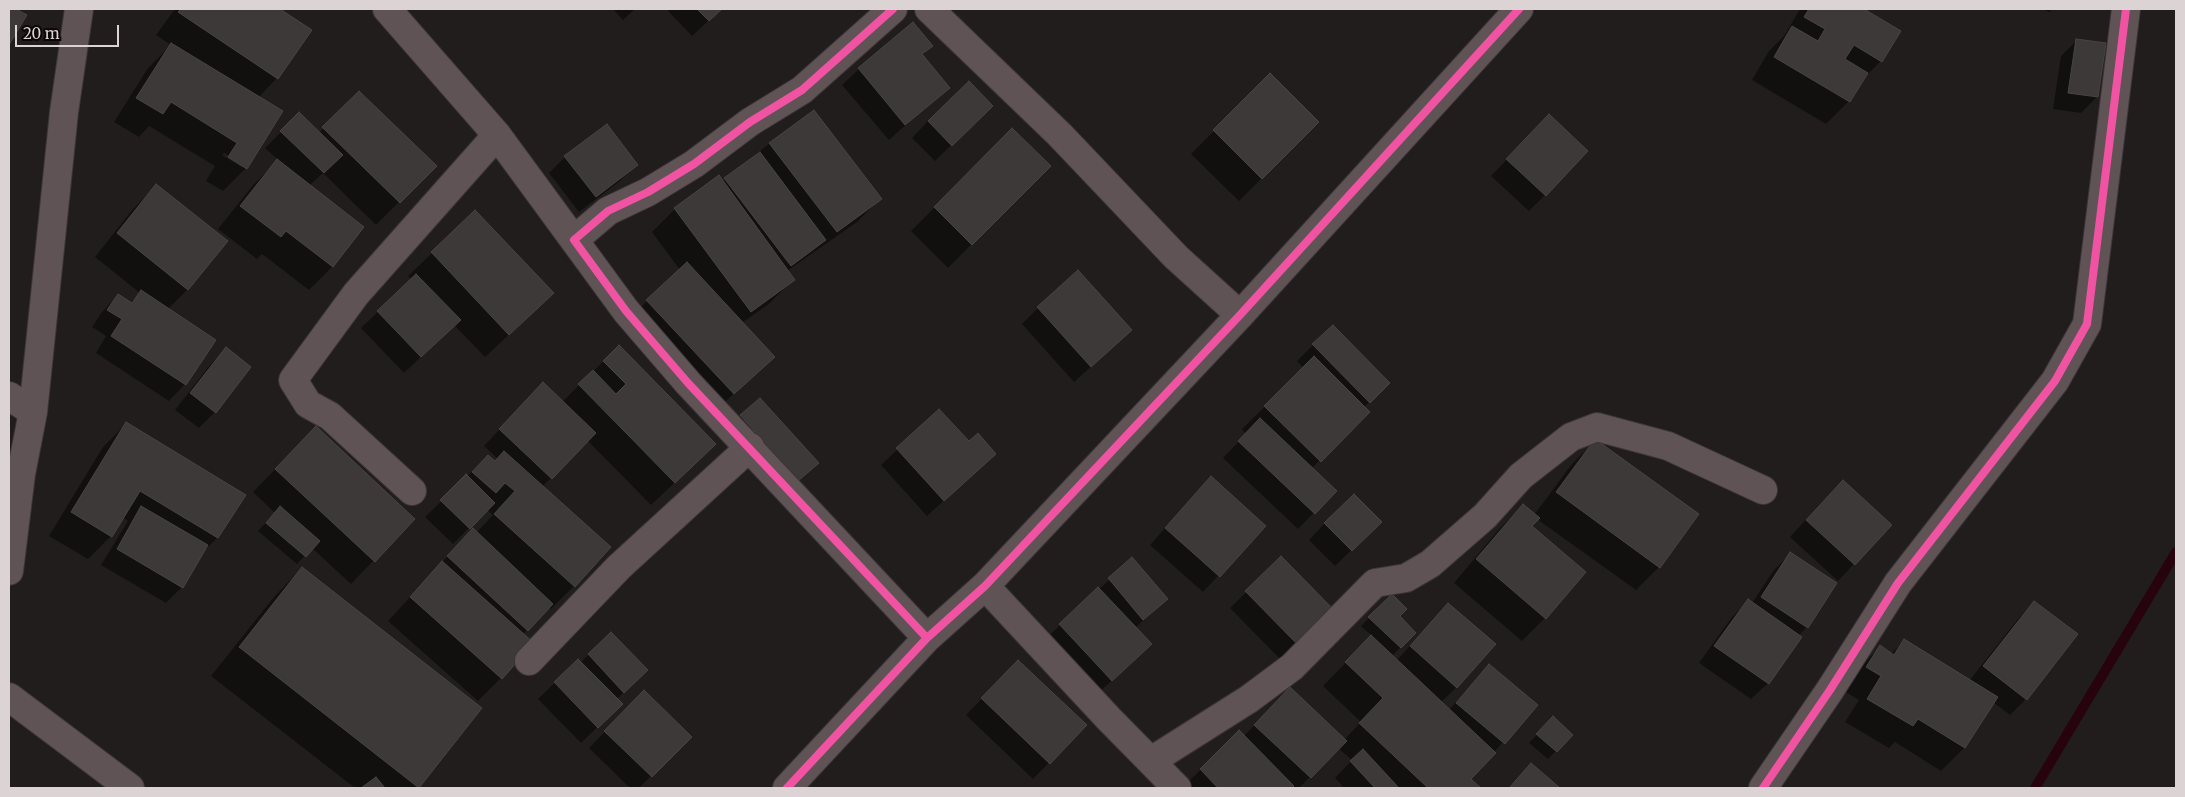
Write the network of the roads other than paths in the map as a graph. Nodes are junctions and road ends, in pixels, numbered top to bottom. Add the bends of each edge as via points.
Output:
1 (79, 9) edge
2 (387, 9) edge
3 (893, 9) edge
4 (929, 9) edge
5 (1519, 9) edge
6 (2126, 9) edge
7 (497, 135) junction
8 (574, 240) junction
9 (1240, 315) junction
10 (9, 396) edge
11 (33, 412) junction
12 (750, 447) junction
13 (1763, 490) dead end
14 (412, 491) dead end
15 (9, 571) edge
16 (985, 586) junction
17 (927, 638) junction
18 (528, 661) dead end
19 (9, 697) edge
20 (1151, 761) junction
21 (130, 788) edge
22 (787, 788) edge
23 (1177, 788) edge
24 (1763, 788) edge

1 - 11 street via 64,112
2 - 7 street
3 - 8 street via 802,90 750,122 694,164 648,192 608,211
4 - 9 street via 1060,135 1176,257
5 - 9 street
6 - 24 street via 2087,324 2054,382 1898,583
7 - 8 street
7 - 14 street via 356,294 293,380 308,404 330,416
8 - 12 street via 626,311 688,383
9 - 16 street
10 - 11 street
11 - 15 street via 21,474
12 - 17 street
12 - 18 street via 619,567
13 - 20 street via 1668,446 1597,427 1571,437 1521,476 1485,516 1430,564 1406,578 1375,583 1292,667 1249,699
16 - 17 street
16 - 20 street
17 - 22 street
19 - 21 street
20 - 23 street

